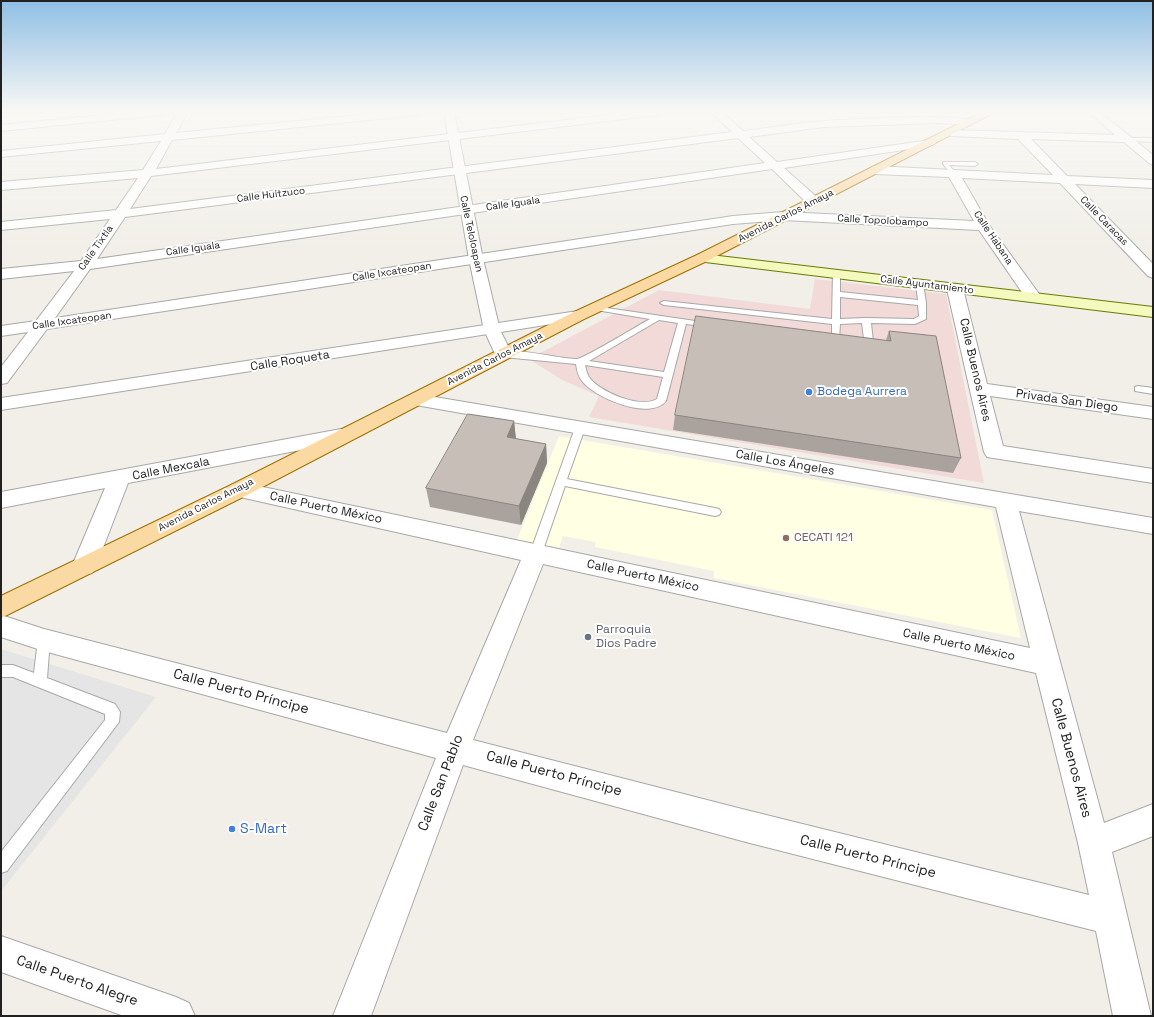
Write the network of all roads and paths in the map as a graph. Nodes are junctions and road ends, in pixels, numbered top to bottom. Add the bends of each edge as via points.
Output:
1 (156, 159) edge
2 (266, 159) edge
3 (457, 159) edge
4 (545, 159) edge
5 (767, 159) edge
6 (818, 159) edge
7 (896, 159) edge
8 (1045, 159) edge
9 (975, 164) dead end
10 (774, 166) junction
11 (874, 170) junction
12 (458, 171) junction
13 (148, 173) junction
14 (954, 176) junction
15 (1065, 180) junction
16 (1153, 184) edge
17 (1, 186) edge
18 (814, 202) junction
19 (466, 211) junction
20 (120, 214) junction
21 (783, 216) junction
22 (1, 226) edge
23 (983, 226) junction
24 (702, 258) junction
25 (476, 259) junction
26 (85, 265) junction
27 (1153, 272) edge
28 (1, 274) edge
29 (836, 275) junction
30 (920, 284) junction
31 (955, 289) junction
32 (836, 294) junction
33 (1034, 298) junction
34 (664, 303) dead end
35 (922, 303) junction
36 (596, 308) junction
37 (1153, 312) edge
38 (578, 316) junction
39 (657, 318) junction
40 (866, 320) junction
41 (682, 322) junction
42 (837, 322) junction
43 (42, 325) junction
44 (720, 326) edge
45 (492, 330) junction
46 (1, 331) edge
47 (819, 338) edge
48 (843, 340) junction
49 (503, 354) junction
50 (580, 362) junction
51 (667, 375) junction
52 (1, 379) edge
53 (980, 389) junction
54 (1138, 389) dead end
55 (1153, 391) edge
56 (417, 400) junction
57 (1, 404) edge
58 (1153, 413) edge
59 (580, 428) junction
60 (341, 436) junction
61 (1153, 476) edge
62 (119, 478) junction
63 (561, 482) junction
64 (239, 490) junction
65 (1, 500) edge
66 (1005, 501) junction
67 (715, 512) dead end
68 (1153, 526) edge
69 (536, 553) junction
70 (84, 566) junction
71 (1, 608) edge
72 (1, 626) edge
73 (44, 640) junction
74 (1046, 663) junction
75 (1, 671) edge
76 (40, 682) junction
77 (455, 747) junction
78 (1153, 820) edge
79 (1094, 843) junction
80 (4, 856) edge
81 (1109, 917) junction
82 (1, 954) edge
83 (176, 1016) edge
84 (352, 1016) edge
85 (1132, 1016) edge

1 - 13 street, Calle Tixtla
2 - 13 street
3 - 12 street, Calle Teloloapan
4 - 12 street, Calle Huitzuco
5 - 10 street
6 - 10 street, Calle Iguala
7 - 11 main road, Avenida Carlos Amaya
8 - 15 street, Calle Caracas
9 - 14 lane via 945,163
10 - 18 street
10 - 19 street, Calle Iguala
11 - 14 street
11 - 18 main road, Avenida Carlos Amaya
12 - 19 street, Calle Teloloapan
12 - 20 street, Calle Huitzuco
13 - 17 street
13 - 20 street, Calle Tixtla
14 - 15 street
14 - 23 street, Calle Habana
15 - 16 street
15 - 27 street, Calle Caracas
18 - 21 main road, Avenida Carlos Amaya
19 - 25 street, Calle Teloloapan
19 - 26 street, Calle Iguala
20 - 22 street, Calle Huitzuco
20 - 26 street, Calle Tixtla
21 - 23 street, Calle Topolobampo
21 - 24 main road, Avenida Carlos Amaya
21 - 25 street, Calle Ixcateopan via 710,223
23 - 33 street, Calle Habana
24 - 29 main road, Calle Ayuntamiento
24 - 36 main road, Avenida Carlos Amaya
25 - 43 street, Calle Ixcateopan
25 - 45 street, Calle Teloloapan
26 - 28 street, Calle Iguala
26 - 43 street, Calle Tixtla
29 - 30 main road, Calle Ayuntamiento
29 - 32 lane
30 - 31 main road, Calle Ayuntamiento
30 - 35 lane
31 - 33 main road, Calle Ayuntamiento
31 - 53 street, Calle Buenos Aires
32 - 35 lane
32 - 42 lane
33 - 37 main road, Calle Ayuntamiento
34 - 42 lane
35 - 40 lane via 923,316 919,320
36 - 38 main road, Avenida Carlos Amaya
36 - 39 lane
38 - 45 street, Calle Roqueta
38 - 49 main road, Avenida Carlos Amaya
39 - 41 lane
39 - 50 lane
40 - 42 lane
40 - 48 lane via 869,342
41 - 44 lane
41 - 51 lane
42 - 48 lane
43 - 46 street, Calle Ixcateopan
43 - 52 street, Calle Tixtla
45 - 49 street, Calle Teloloapan
45 - 57 street, Calle Roqueta
47 - 48 lane
49 - 50 lane
49 - 56 main road, Avenida Carlos Amaya
50 - 51 lane
50 - 51 lane via 586,380 594,387 608,395 644,407 661,401
53 - 58 street, Privada San Diego
53 - 61 street, Calle Buenos Aires via 994,452
54 - 55 lane
56 - 59 street, Calle Los Ángeles
56 - 60 main road, Avenida Carlos Amaya
59 - 63 lane
59 - 66 street, Calle Los Ángeles
60 - 62 street, Calle Mexcala
60 - 64 main road, Avenida Carlos Amaya
62 - 65 street, Calle Mexcala
62 - 70 street
63 - 67 lane
63 - 69 lane
64 - 69 street, Calle Puerto México
64 - 70 main road, Avenida Carlos Amaya
66 - 68 street, Calle Los Ángeles
66 - 74 street, Calle Buenos Aires
69 - 74 street, Calle Puerto México
69 - 77 street, Calle San Pablo
70 - 71 main road, Avenida Carlos Amaya
72 - 73 street, Calle Puerto Príncipe
73 - 76 lane
73 - 77 street, Calle Puerto Príncipe
74 - 79 street, Calle Buenos Aires
75 - 76 lane via 13,671
76 - 80 lane via 110,709 114,717
77 - 81 street, Calle Puerto Príncipe via 746,826
77 - 84 street, Calle San Pablo
78 - 79 street
79 - 81 street, Calle Buenos Aires
81 - 85 street, Calle Buenos Aires
82 - 83 street, Calle Puerto Alegre

